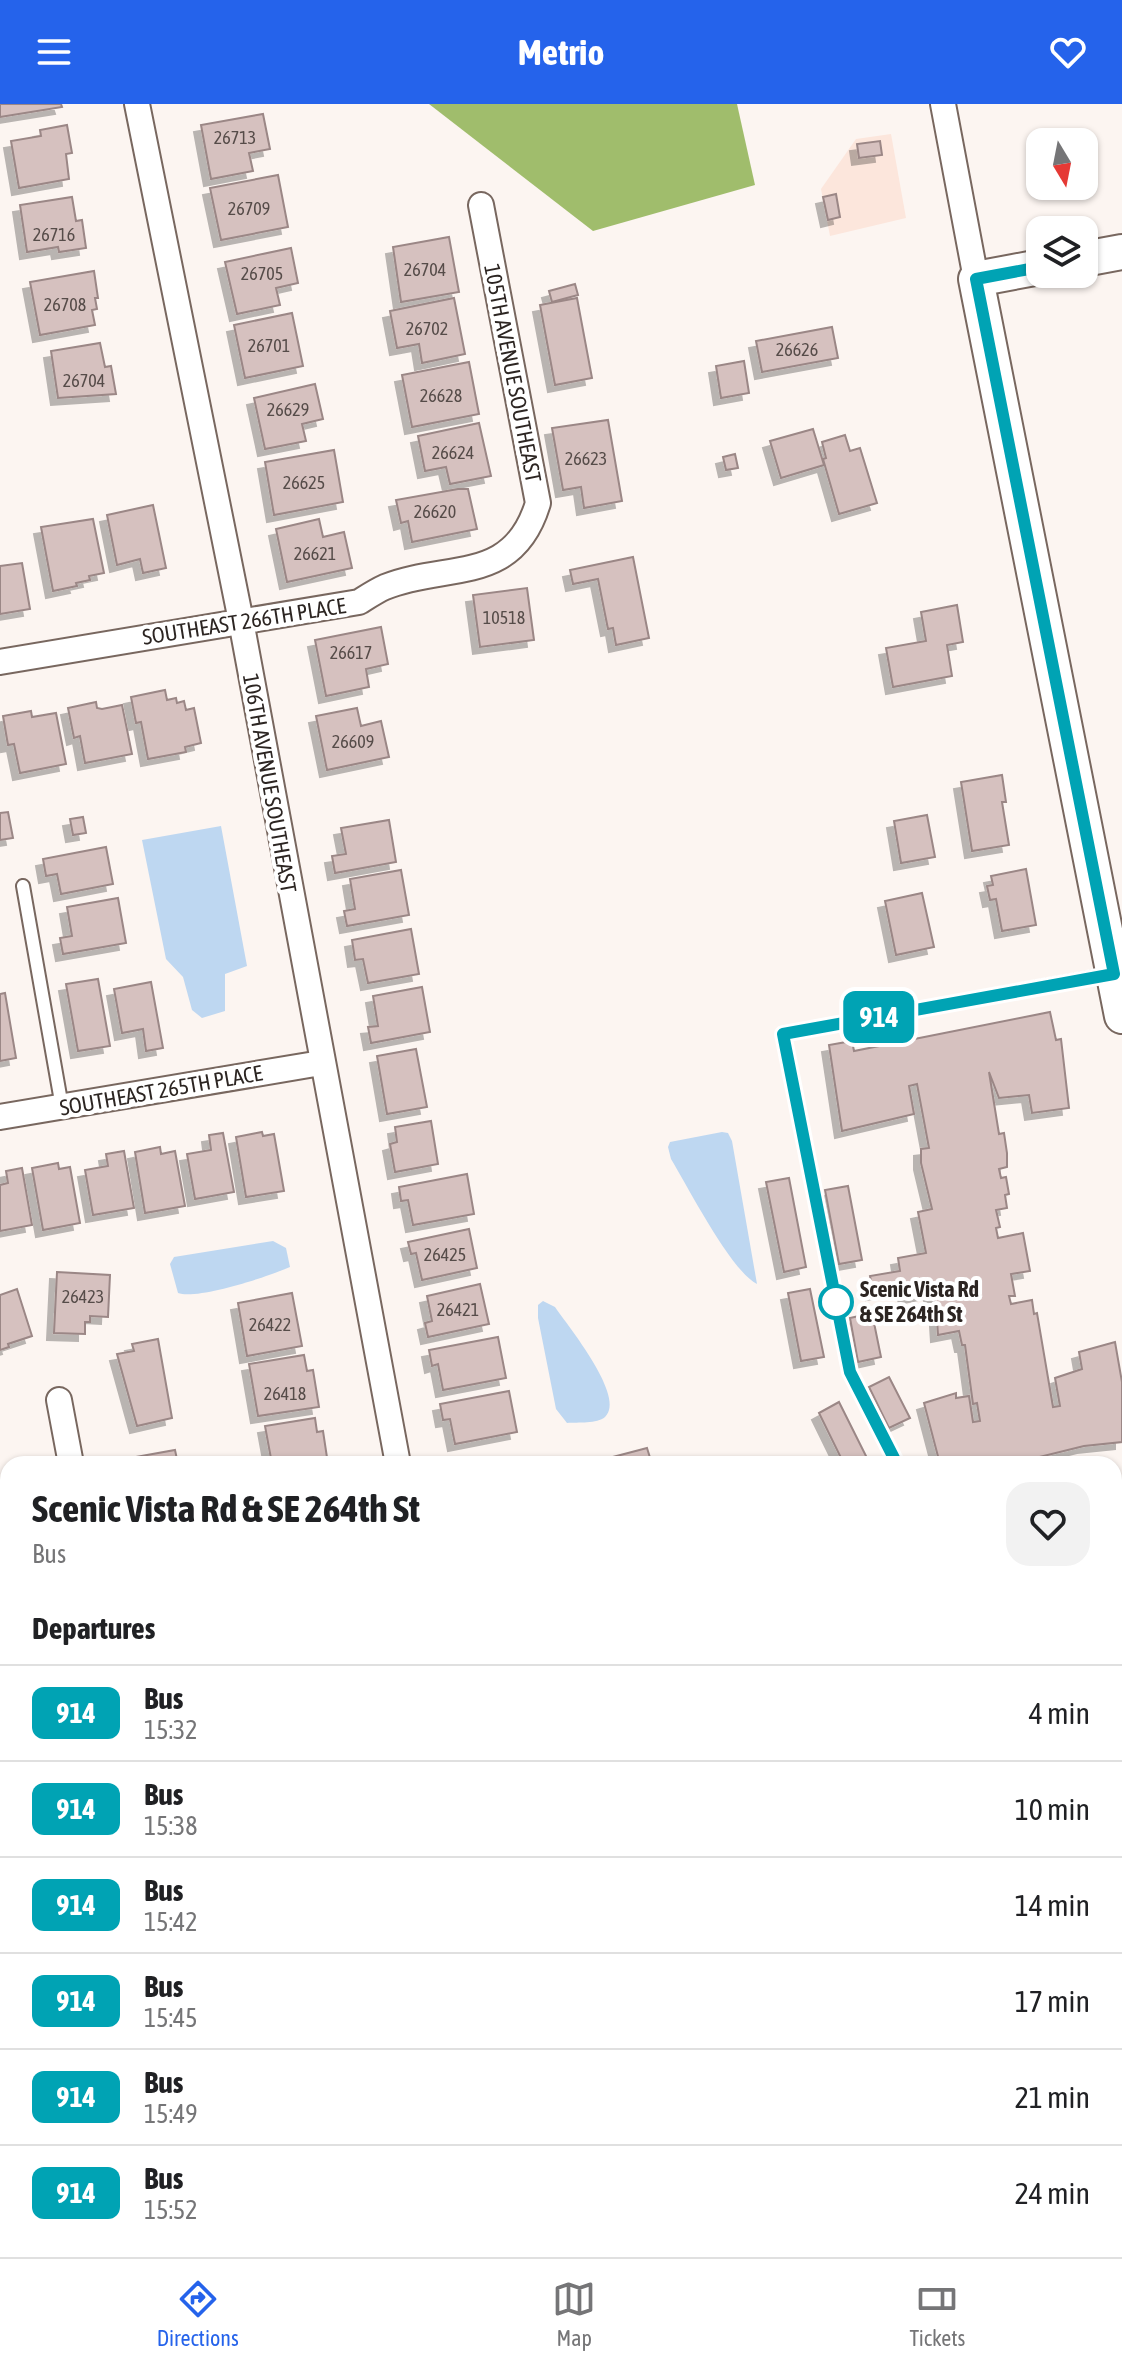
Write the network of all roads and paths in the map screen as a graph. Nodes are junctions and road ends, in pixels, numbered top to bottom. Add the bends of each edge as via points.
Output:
1 (137, 104) edge
2 (943, 104) edge
3 (481, 205) dead end
4 (1122, 252) edge
5 (1098, 256) edge
6 (1026, 270) edge
7 (976, 279) junction
8 (522, 538) joint
9 (241, 621) junction
10 (0, 662) edge
11 (23, 886) dead end
12 (1115, 960) edge
13 (1122, 1016) edge
14 (321, 1063) junction
15 (62, 1107) junction
16 (0, 1117) edge
17 (59, 1400) dead end
18 (70, 1456) edge
19 (396, 1456) edge
20 (893, 1456) edge

1 - 9 street, 106TH AVENUE SOUTHEAST
2 - 7 street
3 - 8 street, 105TH AVENUE SOUTHEAST via 538,503
4 - 5 street
6 - 7 street
7 - 12 street
8 - 9 street, SOUTHEAST 266TH PLACE via 481,567 386,586 359,602
9 - 10 street, SOUTHEAST 266TH PLACE
9 - 14 street, 106TH AVENUE SOUTHEAST
11 - 15 lane
12 - 13 street
12 - 20 lane via 783,1034 850,1372
14 - 15 street, SOUTHEAST 265TH PLACE
14 - 19 street, 106TH AVENUE SOUTHEAST
15 - 16 street, SOUTHEAST 265TH PLACE
17 - 18 street

